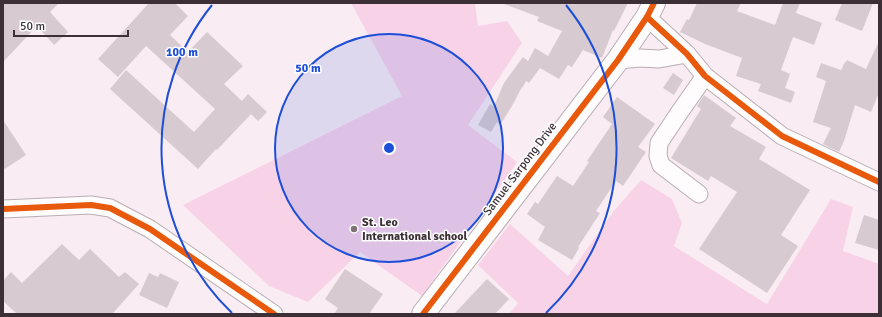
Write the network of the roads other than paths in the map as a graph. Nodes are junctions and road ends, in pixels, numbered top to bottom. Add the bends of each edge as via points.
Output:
1 (651, 10) edge
2 (687, 54) junction
3 (618, 60) junction
4 (705, 76) junction
5 (879, 182) edge
6 (699, 194) dead end
7 (3, 209) edge
8 (274, 314) edge
9 (424, 314) edge

1 - 2 street
1 - 3 street, Samuel Sarpong Drive
2 - 3 street via 659,59
2 - 4 street
3 - 9 street, Samuel Sarpong Drive
4 - 5 street via 782,136
4 - 6 street via 660,143 658,156 661,164
7 - 8 street via 91,205 110,208 150,229

